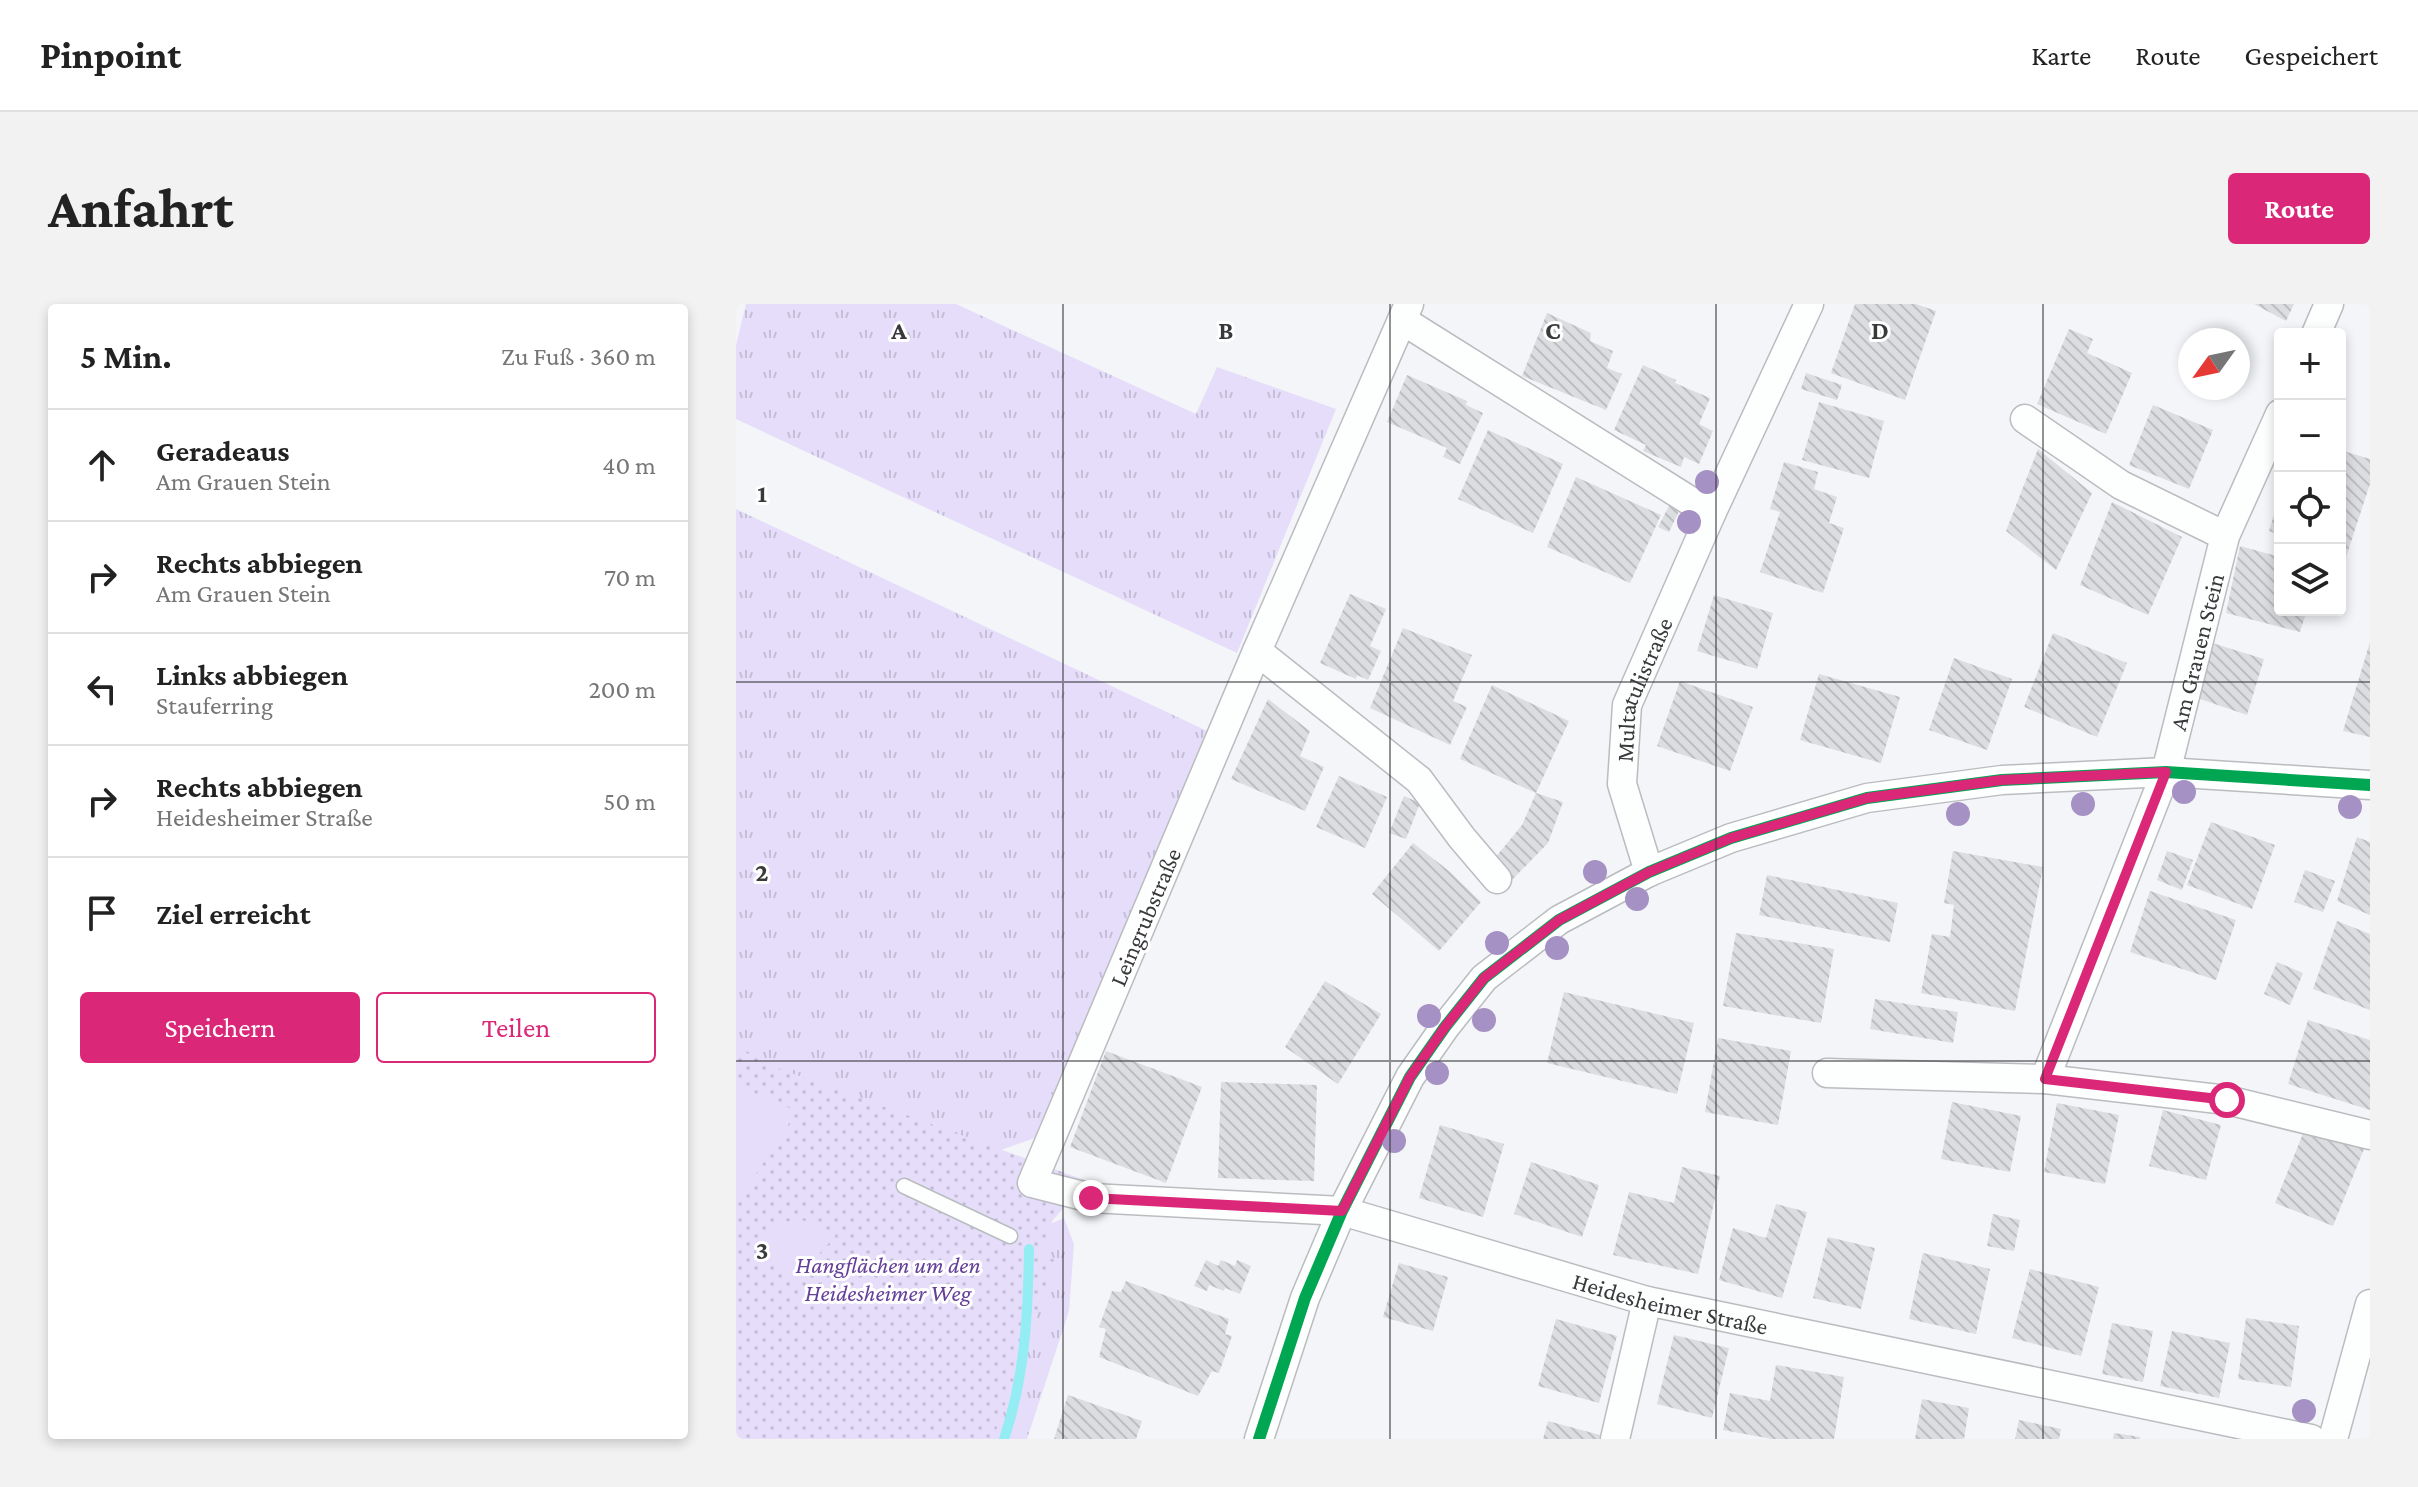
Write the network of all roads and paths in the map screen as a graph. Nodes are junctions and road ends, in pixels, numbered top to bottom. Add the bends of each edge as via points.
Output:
1 (1809, 304) edge
2 (2329, 304) edge
3 (1406, 312) edge
4 (2319, 328) edge
5 (2025, 419) dead end
6 (2274, 427) edge
7 (1711, 514) junction
8 (2225, 536) junction
9 (1257, 651) junction
10 (2166, 772) junction
11 (2370, 785) edge
12 (1649, 872) junction
13 (1497, 879) dead end
14 (1827, 1073) dead end
15 (2045, 1079) junction
16 (2370, 1135) edge
17 (1032, 1183) joint
18 (904, 1186) dead end
19 (1342, 1211) junction
20 (1010, 1236) dead end
21 (1647, 1301) junction
22 (2370, 1304) edge
23 (1259, 1439) edge
24 (1615, 1439) edge
25 (2311, 1439) edge
26 (2333, 1439) edge

1 - 7 street, Multatulistraße
2 - 4 street
3 - 7 street
3 - 9 street, Leingrubstraße
5 - 8 street via 2121,485
6 - 8 street, Am Grauen Stein
7 - 12 street, Multatulistraße via 1627,705 1622,784
8 - 10 street, Am Grauen Stein
9 - 13 street via 1419,780
9 - 17 street, Leingrubstraße
10 - 11 street
10 - 12 street via 2002,780 1867,798 1731,838
10 - 15 street, Am Grauen Stein
12 - 19 street via 1559,920 1484,978 1410,1077
14 - 15 street
15 - 16 street via 2227,1100
17 - 19 street, Heidesheimer Straße via 1091,1198
18 - 20 lane
19 - 21 street, Heidesheimer Straße
19 - 23 street via 1305,1298
21 - 24 street
21 - 25 street, Heidesheimer Straße
22 - 26 street

